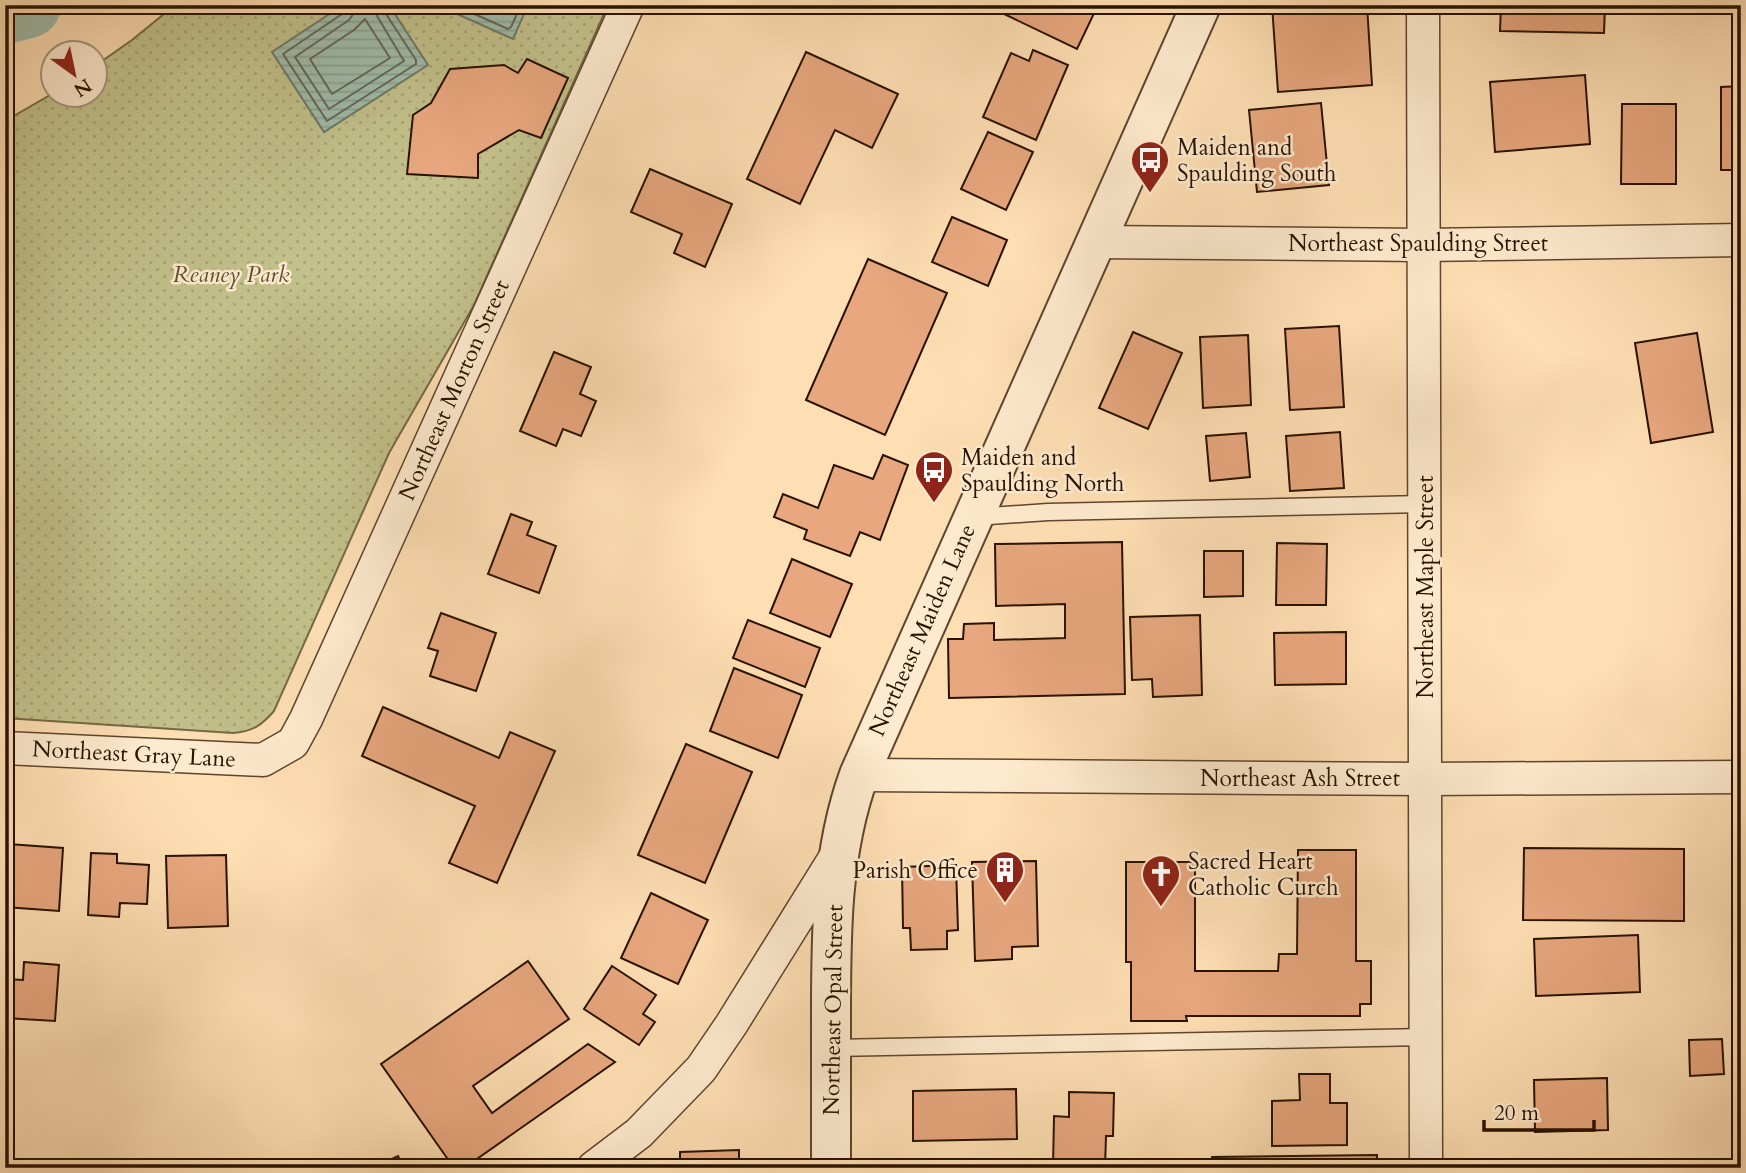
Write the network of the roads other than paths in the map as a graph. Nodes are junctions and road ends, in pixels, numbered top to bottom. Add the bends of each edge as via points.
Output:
1 (628, 5) edge
2 (1200, 5) edge
3 (1423, 5) edge
4 (1741, 240) edge
5 (1095, 242) junction
6 (1424, 245) junction
7 (1424, 504) junction
8 (971, 518) junction
9 (5, 748) edge
10 (264, 760) joint
11 (859, 775) junction
12 (1741, 776) edge
13 (1426, 779) junction
14 (838, 853) junction
15 (1426, 1037) junction
16 (831, 1048) junction
17 (593, 1168) edge
18 (831, 1168) edge
19 (1426, 1168) edge

1 - 10 street, Northeast Morton Street via 306,719 293,743
2 - 5 street, Northeast Maiden Lane
3 - 6 street, Northeast Maple Street
4 - 6 street, Northeast Spaulding Street
5 - 6 street, Northeast Spaulding Street
5 - 8 street, Northeast Maiden Lane
6 - 7 street, Northeast Maple Street
7 - 8 lane via 1048,512
7 - 13 street, Northeast Maple Street
8 - 11 street, Northeast Maiden Lane
9 - 10 street, Northeast Gray Lane
11 - 13 street, Northeast Ash Street
11 - 14 street, Northeast Maiden Lane
12 - 13 street, Northeast Ash Street
13 - 15 street, Northeast Maple Street
14 - 16 street, Northeast Opal Street via 832,915
14 - 17 street, Northeast Maiden Lane via 701,1069 639,1133
15 - 16 lane
15 - 19 street, Northeast Maple Street
16 - 18 street, Northeast Opal Street

